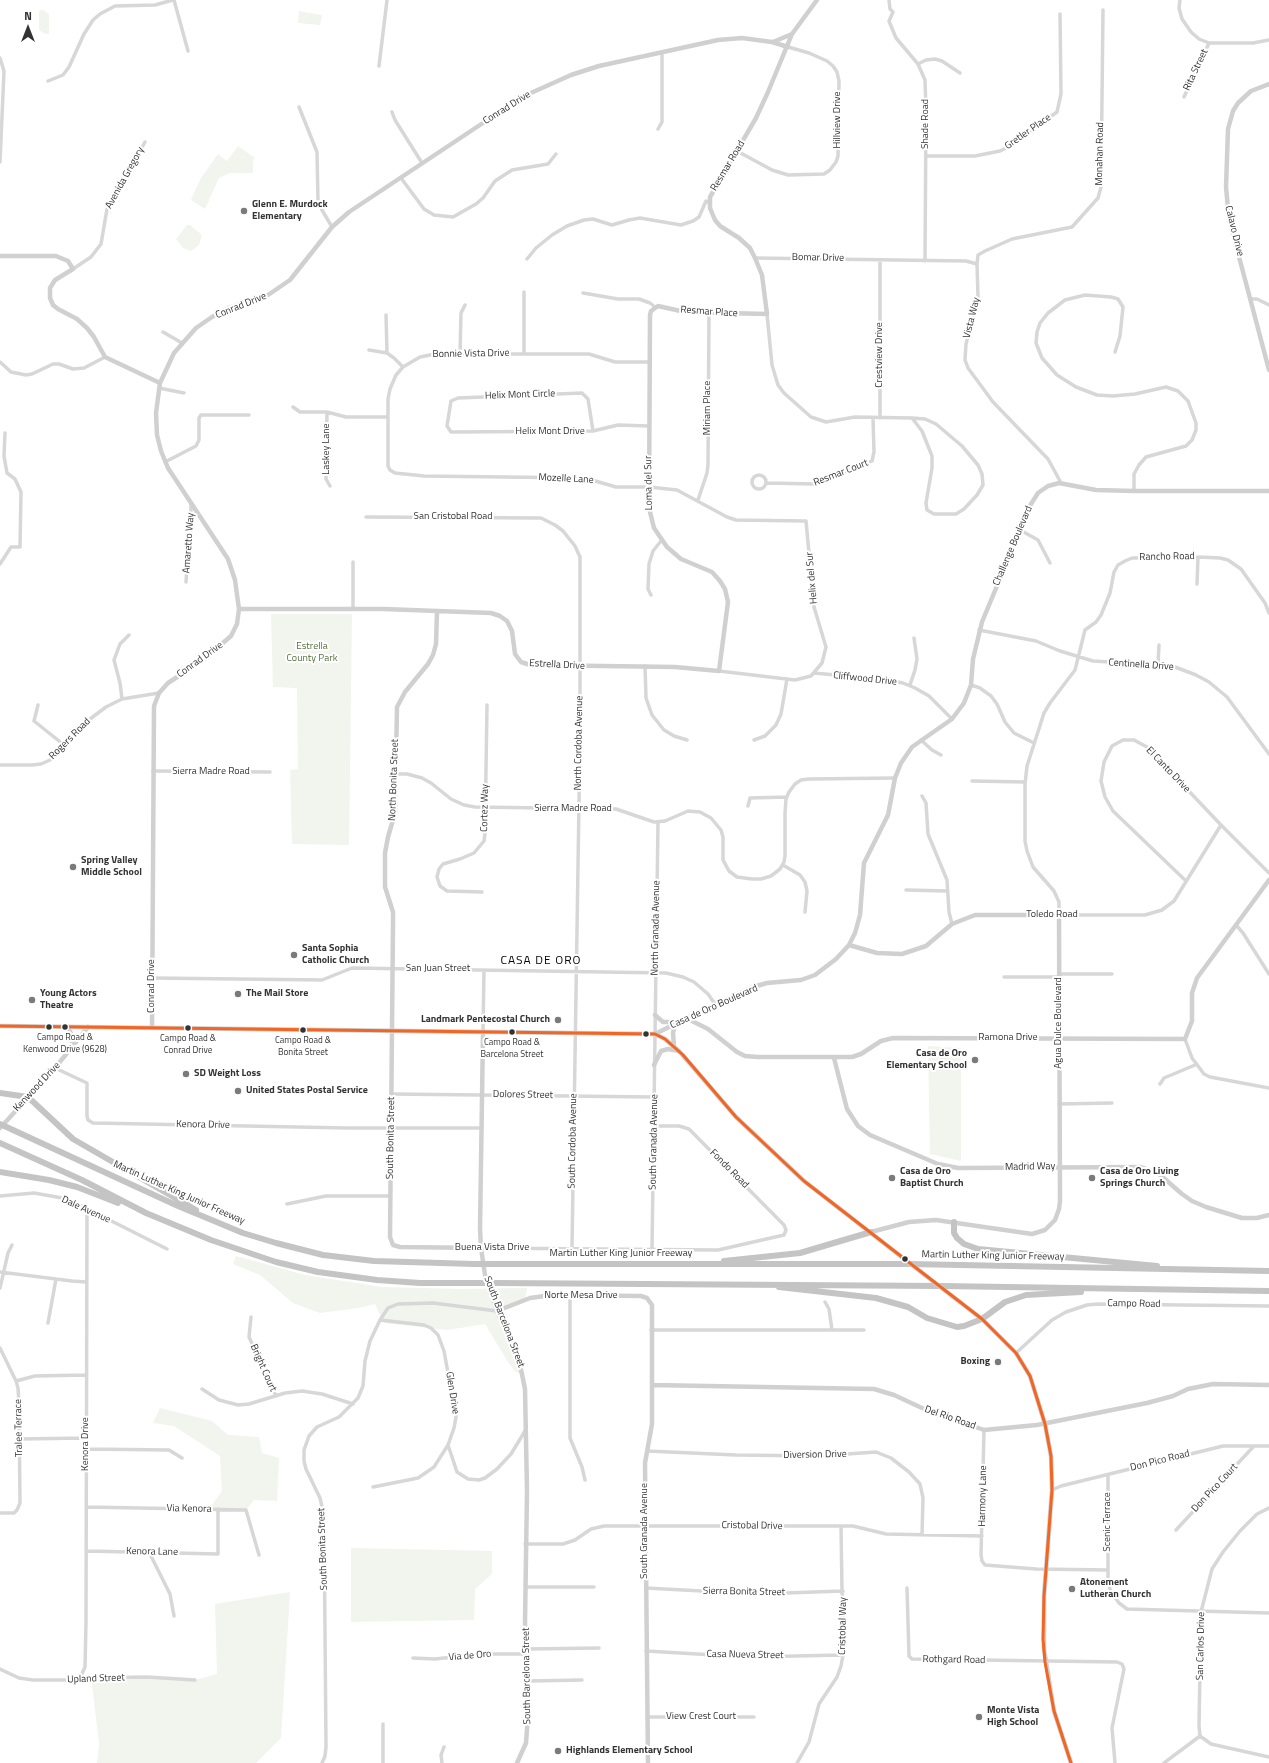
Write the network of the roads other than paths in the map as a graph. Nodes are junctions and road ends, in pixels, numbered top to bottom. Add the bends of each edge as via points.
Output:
1 (173, 0) edge
2 (387, 0) edge
3 (817, 0) edge
4 (889, 0) edge
5 (1180, 0) edge
6 (1103, 10) dead end
7 (1060, 14) dead end
8 (792, 34) junction
9 (1269, 40) edge
10 (772, 42) junction
11 (1209, 43) junction
12 (788, 46) junction
13 (188, 51) dead end
14 (662, 52) junction
15 (0, 58) edge
16 (918, 64) junction
17 (379, 66) dead end
18 (960, 74) dead end
19 (48, 81) dead end
20 (1269, 84) edge
21 (1184, 97) dead end
22 (299, 107) dead end
23 (392, 112) dead end
24 (658, 130) dead end
25 (145, 142) dead end
26 (737, 151) junction
27 (556, 154) dead end
28 (926, 156) junction
29 (0, 162) edge
30 (422, 163) junction
31 (401, 178) junction
32 (710, 203) junction
33 (332, 227) junction
34 (0, 256) edge
35 (755, 258) junction
36 (527, 259) dead end
37 (880, 260) junction
38 (924, 261) junction
39 (977, 264) junction
40 (73, 269) junction
41 (524, 292) dead end
42 (583, 293) dead end
43 (1250, 299) junction
44 (465, 305) dead end
45 (1269, 305) edge
46 (655, 307) junction
47 (709, 314) junction
48 (767, 314) junction
49 (386, 315) dead end
50 (163, 332) dead end
51 (182, 343) junction
52 (369, 350) dead end
53 (1115, 352) dead end
54 (387, 353) junction
55 (460, 354) junction
56 (524, 354) junction
57 (105, 357) junction
58 (0, 362) edge
59 (649, 362) junction
60 (403, 367) junction
61 (1269, 370) edge
62 (160, 385) junction
63 (184, 393) dead end
64 (293, 407) dead end
65 (326, 412) junction
66 (249, 415) dead end
67 (388, 417) junction
68 (873, 418) junction
69 (880, 418) junction
70 (912, 418) junction
71 (649, 426) junction
72 (593, 431) junction
73 (451, 432) joint
74 (5, 433) dead end
75 (165, 462) junction
76 (390, 470) joint
77 (766, 483) dead end
78 (1059, 483) junction
79 (330, 486) dead end
80 (649, 487) junction
81 (1134, 491) junction
82 (1269, 491) edge
83 (698, 500) junction
84 (191, 504) junction
85 (366, 517) dead end
86 (541, 518) joint
87 (806, 521) joint
88 (1020, 530) junction
89 (661, 541) junction
90 (1198, 557) junction
91 (352, 562) dead end
92 (1050, 563) dead end
93 (0, 564) edge
94 (186, 582) dead end
95 (1197, 584) dead end
96 (651, 595) dead end
97 (239, 609) junction
98 (352, 609) junction
99 (437, 610) junction
100 (1269, 613) edge
101 (979, 630) junction
102 (129, 635) dead end
103 (914, 638) dead end
104 (1159, 645) dead end
105 (1078, 657) junction
106 (1158, 665) junction
107 (645, 666) junction
108 (580, 667) junction
109 (719, 672) junction
110 (814, 673) junction
111 (787, 679) junction
112 (910, 685) junction
113 (971, 685) junction
114 (159, 693) junction
115 (122, 700) junction
116 (38, 705) dead end
117 (487, 705) dead end
118 (952, 719) junction
119 (687, 740) dead end
120 (754, 740) dead end
121 (921, 740) junction
122 (1034, 743) junction
123 (64, 744) junction
124 (1269, 754) edge
125 (941, 755) dead end
126 (0, 765) edge
127 (153, 772) junction
128 (270, 772) dead end
129 (396, 774) junction
130 (895, 778) junction
131 (972, 781) dead end
132 (1025, 782) junction
133 (922, 796) dead end
134 (787, 797) junction
135 (748, 806) dead end
136 (485, 808) junction
137 (578, 809) junction
138 (658, 822) junction
139 (1221, 825) junction
140 (782, 865) junction
141 (1269, 873) edge
142 (1186, 880) junction
143 (1269, 880) edge
144 (906, 890) dead end
145 (947, 891) junction
146 (482, 892) dead end
147 (806, 912) dead end
148 (1059, 915) junction
149 (952, 924) junction
150 (1236, 925) junction
151 (849, 945) junction
152 (393, 969) junction
153 (484, 970) junction
154 (576, 971) junction
155 (656, 973) junction
156 (1112, 974) dead end
157 (1269, 974) edge
158 (1059, 975) junction
159 (1004, 977) dead end
160 (152, 978) junction
161 (715, 1004) junction
162 (655, 1015) junction
163 (686, 1018) junction
164 (677, 1022) junction
165 (0, 1026) edge
166 (68, 1027) junction
167 (88, 1027) junction
168 (152, 1028) junction
169 (392, 1031) junction
170 (483, 1032) junction
171 (575, 1033) junction
172 (655, 1034) junction
173 (1060, 1038) junction
174 (1185, 1039) junction
175 (674, 1046) junction
176 (72, 1048) junction
177 (679, 1051) junction
178 (834, 1058) junction
179 (654, 1065) junction
180 (1195, 1065) junction
181 (55, 1068) junction
182 (1160, 1084) dead end
183 (1269, 1088) edge
184 (0, 1093) edge
185 (392, 1094) junction
186 (482, 1095) junction
187 (574, 1096) junction
188 (28, 1097) junction
189 (654, 1097) junction
190 (1112, 1103) dead end
191 (1059, 1104) junction
192 (0, 1124) edge
193 (654, 1126) junction
194 (392, 1127) junction
195 (0, 1128) edge
196 (482, 1128) junction
197 (0, 1143) edge
198 (1060, 1166) junction
199 (0, 1172) edge
200 (0, 1196) edge
201 (390, 1196) junction
202 (287, 1204) dead end
203 (87, 1208) junction
204 (146, 1213) junction
205 (1269, 1215) edge
206 (217, 1222) junction
207 (954, 1222) junction
208 (871, 1232) junction
209 (782, 1236) joint
210 (393, 1244) joint
211 (12, 1245) dead end
212 (482, 1248) junction
213 (572, 1248) junction
214 (167, 1249) dead end
215 (652, 1250) junction
216 (678, 1265) junction
217 (1200, 1271) junction
218 (1269, 1271) edge
219 (2, 1272) edge
220 (56, 1279) junction
221 (86, 1282) junction
222 (768, 1284) junction
223 (0, 1288) edge
224 (1176, 1290) junction
225 (1269, 1291) edge
226 (570, 1296) junction
227 (649, 1300) joint
228 (825, 1302) dead end
229 (1269, 1306) edge
230 (497, 1311) junction
231 (251, 1317) dead end
232 (982, 1319) junction
233 (380, 1320) junction
234 (48, 1323) dead end
235 (652, 1330) junction
236 (832, 1330) junction
237 (864, 1330) dead end
238 (0, 1348) edge
239 (1016, 1353) junction
240 (86, 1375) junction
241 (16, 1381) junction
242 (1269, 1385) edge
243 (652, 1386) junction
244 (202, 1389) dead end
245 (276, 1396) junction
246 (353, 1404) junction
247 (1045, 1424) junction
248 (526, 1430) junction
249 (984, 1430) junction
250 (86, 1438) junction
251 (19, 1439) junction
252 (448, 1446) junction
253 (1254, 1446) junction
254 (1269, 1446) edge
255 (86, 1449) junction
256 (647, 1450) junction
257 (182, 1458) dead end
258 (1108, 1474) junction
259 (585, 1480) dead end
260 (373, 1487) dead end
261 (1052, 1490) junction
262 (86, 1507) junction
263 (1269, 1508) edge
264 (218, 1509) junction
265 (0, 1513) edge
266 (645, 1526) junction
267 (842, 1526) junction
268 (1176, 1530) dead end
269 (922, 1535) junction
270 (982, 1536) junction
271 (526, 1544) junction
272 (86, 1551) junction
273 (149, 1552) junction
274 (259, 1555) dead end
275 (1046, 1569) junction
276 (1108, 1570) junction
277 (526, 1587) junction
278 (594, 1587) dead end
279 (646, 1588) junction
280 (907, 1588) dead end
281 (843, 1591) junction
282 (1201, 1612) junction
283 (1269, 1612) edge
284 (174, 1616) dead end
285 (599, 1648) dead end
286 (646, 1651) junction
287 (527, 1652) junction
288 (843, 1655) junction
289 (413, 1658) dead end
290 (1045, 1662) junction
291 (0, 1668) edge
292 (80, 1678) junction
293 (195, 1680) dead end
294 (582, 1680) dead end
295 (528, 1681) junction
296 (647, 1717) junction
297 (754, 1717) dead end
298 (383, 1724) dead end
299 (1200, 1736) junction
300 (444, 1747) dead end
301 (1269, 1757) edge
302 (322, 1763) edge
303 (383, 1763) edge
304 (442, 1763) edge
305 (517, 1763) edge
306 (648, 1763) edge
307 (797, 1763) edge
308 (1071, 1763) edge
309 (1115, 1763) edge
310 (1164, 1763) edge

1 - 13 street
1 - 19 street via 155,5 115,6 100,14 84,34 63,75
2 - 17 street
3 - 8 street, Resmar Road
4 - 16 street, Shade Road via 893,12 889,21 896,38
5 - 11 street via 1180,12 1185,24 1199,39
6 - 39 street, Monahan Road via 1101,187 1098,198 1072,227 1012,239 978,255
7 - 28 street, Gretler Place via 1061,94 1057,112 1000,151 975,156
8 - 10 street
8 - 12 street, Resmar Road
9 - 11 street via 1253,43
10 - 12 street, Conrad Drive
10 - 14 street, Conrad Drive via 742,38 718,40
11 - 21 street, Rita Street
12 - 26 street, Resmar Road via 765,99
12 - 26 street, Hillview Drive via 827,61 837,72 836,162 824,174 788,175 772,170
14 - 24 street via 662,122
14 - 30 street, Conrad Drive via 599,66 550,84 517,101
15 - 29 street via 4,71
16 - 18 street via 926,60 939,60
16 - 28 street, Shade Road via 925,80
20 - 43 street, Calavo Drive via 1251,91 1238,103 1231,116 1228,130 1226,198
22 - 33 street via 317,152 318,201
23 - 30 street
25 - 40 street, Avenida Gregory via 107,209 101,244 91,257
26 - 32 street, Resmar Road via 711,194
27 - 31 street via 548,164 506,173 476,204 453,217 434,215 424,209
28 - 38 street, Shade Road
30 - 31 street, Conrad Drive
31 - 33 street, Conrad Drive via 349,212
32 - 35 street, Resmar Road via 715,220 740,238
32 - 36 street via 706,201 699,217 681,225 640,218 612,225 593,219 584,220 552,235
33 - 51 street, Conrad Drive via 290,280 268,295 229,308 212,317 196,328
34 - 40 street via 56,256 68,262
35 - 37 street, Bomar Drive
35 - 48 street, Resmar Road via 762,275
37 - 38 street
37 - 69 street, Crestview Drive
38 - 39 street
39 - 78 street, Vista Way via 978,298 966,344 965,360 993,402 1048,459
40 - 57 street, Avenida Gregory via 55,280 50,288 50,298 58,309 77,319 87,328
41 - 56 street
42 - 46 street, Resmar Place via 618,299 639,299
43 - 45 street via 1257,299
43 - 61 street, Calavo Drive
44 - 55 street via 461,313
46 - 47 street, Resmar Place
46 - 59 street, Loma del Sur via 650,315
47 - 48 street, Resmar Place
47 - 83 street, Miriam Place via 708,465
48 - 68 street, Resmar Road via 772,365 778,385 784,393 806,414 818,421
49 - 54 street
50 - 51 street
51 - 62 street, Conrad Drive via 174,353
52 - 54 street
53 - 81 street via 1120,336 1123,307 1118,299 1111,297 1085,295 1065,300 1048,313 1037,332 1036,343 1042,358 1057,375 1076,387 1112,396 1166,387 1178,391 1188,401 1196,423 1192,440 1186,446 1146,457 1134,474
54 - 60 street
55 - 56 street, Bonnie Vista Drive
55 - 60 street, Bonnie Vista Drive via 425,355
56 - 59 street, Bonnie Vista Drive via 589,354 615,362
57 - 58 street via 84,368 73,369 53,364 26,375 11,372
57 - 62 street
59 - 71 street, Loma del Sur
60 - 67 street, Bonnie Vista Drive via 390,389
62 - 63 street
62 - 75 street, Conrad Drive via 156,413 157,435
64 - 65 street via 300,412
65 - 67 street via 346,417
65 - 79 street, Laskey Lane via 326,479
66 - 75 street via 200,416 196,446
67 - 76 street, Bonnie Vista Drive
68 - 69 street, Resmar Road
68 - 77 street, Resmar Court via 872,461 812,485
69 - 70 street
70 - 70 street via 922,431 932,456 927,510 934,514 956,514 964,509 983,485 978,465 962,446 936,424 925,419
71 - 72 street, Helix Mont Drive via 618,425
71 - 80 street, Loma del Sur
72 - 73 street, Helix Mont Drive
72 - 73 street, Helix Mont Circle via 588,399 582,393 458,398 451,401 448,415 447,426
74 - 93 street via 4,456 7,473 15,479 21,492 20,548 11,547
75 - 84 street, Conrad Drive
76 - 80 street, Mozelle Lane via 438,477 585,478 616,487
78 - 81 street via 1096,490
78 - 88 street, Challenge Boulevard via 1045,488 1035,496
80 - 83 street, Mozelle Lane via 677,490
80 - 89 street, Loma del Sur via 648,505 651,519
81 - 82 street
83 - 87 street, Mozelle Lane via 736,520
84 - 94 street, Amaretto Way via 190,556
84 - 97 street, Conrad Drive via 228,559 235,580
85 - 86 street, San Cristobal Road
86 - 108 street, North Cordoba Avenue via 564,531 572,540 580,557
87 - 110 street, Helix del Sur via 814,607 826,646 824,659
88 - 92 street via 1038,540
88 - 101 street, Challenge Boulevard
89 - 96 street via 653,551 649,564 648,589
89 - 109 street, Loma del Sur via 681,559 712,572 725,589 728,602
90 - 95 street
90 - 100 street, Rancho Road via 1220,558 1235,563
90 - 105 street, Rancho Road via 1132,558 1121,563 1114,572 1110,593 1101,615 1085,630
91 - 98 street
97 - 98 street, Estrella Drive
97 - 114 street, Conrad Drive via 237,624 231,636 203,660 168,683
98 - 99 street, Estrella Drive
99 - 108 street, Estrella Drive via 497,615 510,624 514,651 524,663 533,666
99 - 129 street, North Bonita Street via 436,644 433,655 397,707
101 - 105 street, Centinella Drive via 1036,641
101 - 113 street, Challenge Boulevard
102 - 115 street via 120,644 114,660
103 - 112 street via 917,659
104 - 106 street
105 - 106 street, Centinella Drive via 1101,662
105 - 122 street, Agua Dulce Boulevard via 1071,677 1044,713
106 - 124 street, Centinella Drive via 1189,672 1215,686 1232,703
107 - 108 street, Estrella Drive
107 - 109 street, Estrella Drive
107 - 119 street via 646,698 652,715 664,730
108 - 137 street, North Cordoba Avenue
109 - 111 street, Estrella Drive
110 - 111 street via 795,680
110 - 112 street, Cliffwood Drive via 888,680
111 - 120 street via 781,714 776,725 765,736
112 - 118 street, Cliffwood Drive via 929,696
113 - 118 street, Challenge Boulevard via 964,703
113 - 122 street via 991,696 1014,733
114 - 115 street, Rogers Road
114 - 127 street, Conrad Drive via 153,710
115 - 123 street, Rogers Road via 106,707 82,725
116 - 123 street via 34,721
117 - 136 street, Cortez Way
118 - 121 street, Challenge Boulevard
121 - 125 street
121 - 130 street, Challenge Boulevard via 912,747 901,763
122 - 132 street, Agua Dulce Boulevard
123 - 126 street, Rogers Road via 50,760 41,764
127 - 128 street, Sierra Madre Road
127 - 160 street, Conrad Drive
129 - 136 street, Sierra Madre Road via 422,778 459,803
129 - 152 street, North Bonita Street via 395,813 385,853 384,879 393,917
130 - 134 street via 805,780 795,784
130 - 151 street, Casa de Oro Boulevard via 888,815 864,863 860,915
131 - 132 street
132 - 148 street, Agua Dulce Boulevard via 1027,851 1033,867 1054,891 1059,902
133 - 145 street via 926,803 928,834 947,880
134 - 135 street via 750,798
134 - 140 street via 786,856
136 - 137 street, Sierra Madre Road
136 - 146 street, Cortez Way via 485,832 481,844 469,856 443,864 437,875 440,886 447,891
137 - 138 street, Sierra Madre Road via 620,810 647,821
137 - 154 street, North Cordoba Avenue
138 - 140 street via 691,811 700,812 711,818 722,833 725,866 737,877 765,879
138 - 155 street, North Granada Avenue
139 - 141 street, El Canto Drive
139 - 142 street, Toledo Road
139 - 142 street, El Canto Drive via 1144,744 1127,739 1112,746 1104,762 1101,776 1107,802 1113,811
140 - 147 street via 800,875 806,882
142 - 148 street, Toledo Road via 1174,901 1154,913
143 - 150 street
144 - 145 street
145 - 149 street
148 - 149 street, Toledo Road via 975,915
148 - 158 street, Agua Dulce Boulevard
149 - 151 street, Toledo Road via 930,944 907,953 877,953
150 - 157 street
150 - 174 street via 1202,970 1194,985 1192,1021
151 - 161 street, Casa de Oro Boulevard via 822,971 811,977 767,983
152 - 153 street, San Juan Street
152 - 160 street, San Juan Street via 352,968 322,980
152 - 169 street, North Bonita Street
153 - 154 street, San Juan Street
153 - 170 street
154 - 155 street, San Juan Street
154 - 171 street, North Cordoba Avenue
155 - 161 street, San Juan Street via 688,979 704,989
155 - 162 street, North Granada Avenue
156 - 158 street
158 - 159 street
158 - 173 street, Agua Dulce Boulevard
160 - 168 street, Conrad Drive
161 - 163 street, Casa de Oro Boulevard
162 - 164 street via 663,1022
162 - 172 street, North Granada Avenue
163 - 164 street, Casa de Oro Boulevard
163 - 178 street, Ramona Drive via 708,1029 745,1056
164 - 172 street, Casa de Oro Boulevard
164 - 175 street via 673,1033
165 - 166 street
166 - 167 street
166 - 176 street via 72,1036
167 - 168 street
167 - 176 street, Kenwood Drive
168 - 169 street
169 - 170 street
169 - 185 street, South Bonita Street
170 - 171 street
170 - 186 street, South Barcelona Street
171 - 172 street
171 - 187 street, South Cordoba Avenue
172 - 175 street
172 - 179 street, South Granada Avenue
173 - 174 street, Ramona Drive
173 - 178 street, Ramona Drive via 888,1039 878,1042 857,1056
173 - 191 street, Agua Dulce Boulevard
174 - 180 street
175 - 177 street
176 - 181 street, Kenwood Drive
177 - 179 street via 661,1051
177 - 208 street via 736,1117 774,1153 804,1181
178 - 198 street, Madrid Way via 849,1114 858,1126 874,1137 948,1167
179 - 189 street, South Granada Avenue
180 - 182 street via 1164,1078
180 - 183 street via 1210,1077
181 - 188 street, Kenwood Drive
181 - 194 street, Kenora Drive via 87,1083 87,1116 93,1123
184 - 188 highway
185 - 186 street, Dolores Street
185 - 194 street, South Bonita Street
186 - 187 street, Dolores Street
186 - 196 street, South Barcelona Street
187 - 189 street, Dolores Street
187 - 213 street, South Cordoba Avenue
188 - 195 street, Kenwood Drive
188 - 206 highway via 73,1139
189 - 193 street, South Granada Avenue
190 - 191 street
191 - 198 street, Agua Dulce Boulevard
192 - 206 highway, Martin Luther King Junior Freeway, bridge
193 - 209 street, Fondo Road via 689,1129 784,1225 786,1232
193 - 215 street, South Granada Avenue
194 - 196 street
194 - 201 street, South Bonita Street
196 - 212 street, South Barcelona Street
197 - 204 highway via 82,1180
198 - 205 street, Madrid Way via 1146,1168 1158,1172 1192,1201 1206,1207 1242,1218
198 - 207 street, Agua Dulce Boulevard via 1059,1209 1055,1220 1045,1230 1028,1234
199 - 204 highway via 77,1187
200 - 203 street, Dale Avenue via 46,1194 68,1199
201 - 202 street via 326,1196
201 - 210 street, South Bonita Street via 390,1237
203 - 214 street, Dale Avenue
203 - 221 street, Kenora Drive
204 - 222 highway, bridge via 231,1248 276,1262 318,1272 384,1281
206 - 216 highway, Martin Luther King Junior Freeway, bridge via 276,1243 323,1255 374,1261
207 - 208 street, Agua Dulce Boulevard via 909,1222
207 - 217 highway via 954,1233 957,1238 964,1244 978,1249
208 - 216 highway via 800,1253
208 - 232 street, bridge
209 - 215 street, Buena Vista Drive via 718,1250
210 - 212 street, Buena Vista Drive via 400,1247
211 - 219 street
212 - 213 street, Buena Vista Drive
212 - 230 street, South Barcelona Street via 485,1275
213 - 215 street, Buena Vista Drive
216 - 217 highway, Martin Luther King Junior Freeway via 909,1264
217 - 218 highway, Martin Luther King Junior Freeway
219 - 220 street
219 - 223 street
220 - 221 street
220 - 234 street
221 - 240 street, Kenora Drive
222 - 224 highway
222 - 232 highway via 876,1298 908,1307 927,1318 952,1326 964,1326
224 - 225 highway
224 - 232 highway via 1026,1295 1005,1302
226 - 227 street, Norte Mesa Drive via 641,1296
226 - 230 street, Norte Mesa Drive via 530,1298
226 - 259 street via 570,1438
227 - 235 street, South Granada Avenue via 652,1305
228 - 236 street via 829,1309
229 - 239 street, Campo Road via 1087,1305 1052,1320
230 - 233 street, Norte Mesa Drive via 433,1303 400,1304 388,1308
230 - 248 street, South Barcelona Street via 522,1367
231 - 245 street, Bright Court via 249,1337
232 - 239 street
233 - 246 street, South Bonita Street via 365,1361 363,1386
233 - 252 street, Glen Drive via 424,1325 440,1337 456,1408 454,1428
235 - 236 street
235 - 243 street, South Granada Avenue
236 - 237 street
238 - 241 street, Tralee Terrace
239 - 247 street via 1030,1376
240 - 241 street via 35,1376
240 - 250 street, Kenora Drive
241 - 251 street, Tralee Terrace
242 - 247 street, Del Rio Road via 1206,1385 1147,1403
243 - 249 street, Del Rio Road via 874,1389
243 - 256 street, South Granada Avenue via 651,1428
244 - 245 street via 219,1400 238,1405
245 - 246 street via 302,1391 322,1394
246 - 302 street, South Bonita Street via 339,1417 317,1427 309,1436 304,1450 306,1469 320,1498 324,1515 326,1747
247 - 249 street, Del Rio Road
247 - 261 street via 1051,1456
248 - 252 street via 511,1454 497,1469 479,1480 465,1478 457,1472
248 - 271 street, South Barcelona Street
249 - 270 street, Harmony Lane
250 - 251 street
250 - 255 street, Kenora Drive
251 - 265 street, Tralee Terrace via 20,1503 14,1513
252 - 260 street, Glen Drive via 437,1464 424,1475
253 - 254 street, Don Pico Road
253 - 258 street, Don Pico Road via 1223,1446
253 - 268 street, Don Pico Court
255 - 257 street via 169,1450
255 - 262 street, Kenora Drive
256 - 266 street, South Granada Avenue
256 - 269 street, Diversion Drive via 724,1455 818,1456 876,1452 891,1458 910,1472 920,1484 923,1498
258 - 261 street, Don Pico Road
258 - 276 street, Scenic Terrace
261 - 275 street
262 - 264 street, Via Kenora
262 - 272 street, Kenora Drive
263 - 282 street, San Carlos Drive via 1257,1514 1240,1531 1212,1569
264 - 273 street, Kenora Lane via 218,1554
264 - 274 street, Via Kenora via 246,1510
266 - 267 street, Cristobal Drive
266 - 271 street, Cristobal Drive via 601,1526 563,1544
266 - 279 street, South Granada Avenue
267 - 269 street, Cristobal Drive via 886,1534
267 - 281 street, Cristobal Way
269 - 270 street, Cristobal Drive
270 - 275 street, Harmony Lane via 982,1562 989,1567
271 - 277 street, South Barcelona Street
272 - 273 street, Kenora Lane
272 - 292 street, Kenora Drive via 85,1666
273 - 284 street via 170,1594
275 - 276 street
275 - 290 street via 1043,1639
276 - 282 street, Scenic Terrace via 1111,1592 1127,1609
277 - 278 street
277 - 287 street, South Barcelona Street
279 - 281 street, Sierra Bonita Street via 757,1594
279 - 286 street, South Granada Avenue
280 - 290 street, Rothgard Road via 909,1656 912,1659
281 - 288 street, Cristobal Way
282 - 283 street, Scenic Terrace
282 - 299 street, San Carlos Drive
285 - 287 street, Via de Oro
286 - 288 street, Casa Nueva Street via 748,1657
286 - 296 street, South Granada Avenue
287 - 289 street, Via de Oro via 435,1659
287 - 295 street, South Barcelona Street
288 - 307 street, Cristobal Way via 837,1677 819,1704 809,1742
290 - 308 street via 1054,1711
290 - 309 street via 1117,1662 1123,1666 1112,1728
291 - 292 street, Upland Street via 19,1678 33,1680
292 - 293 street, Upland Street via 147,1677
294 - 295 street
295 - 305 street, South Barcelona Street via 528,1731 526,1743
296 - 297 street, View Crest Court
296 - 306 street, South Granada Avenue
298 - 303 street
299 - 301 street via 1211,1744
299 - 310 street
300 - 304 street

